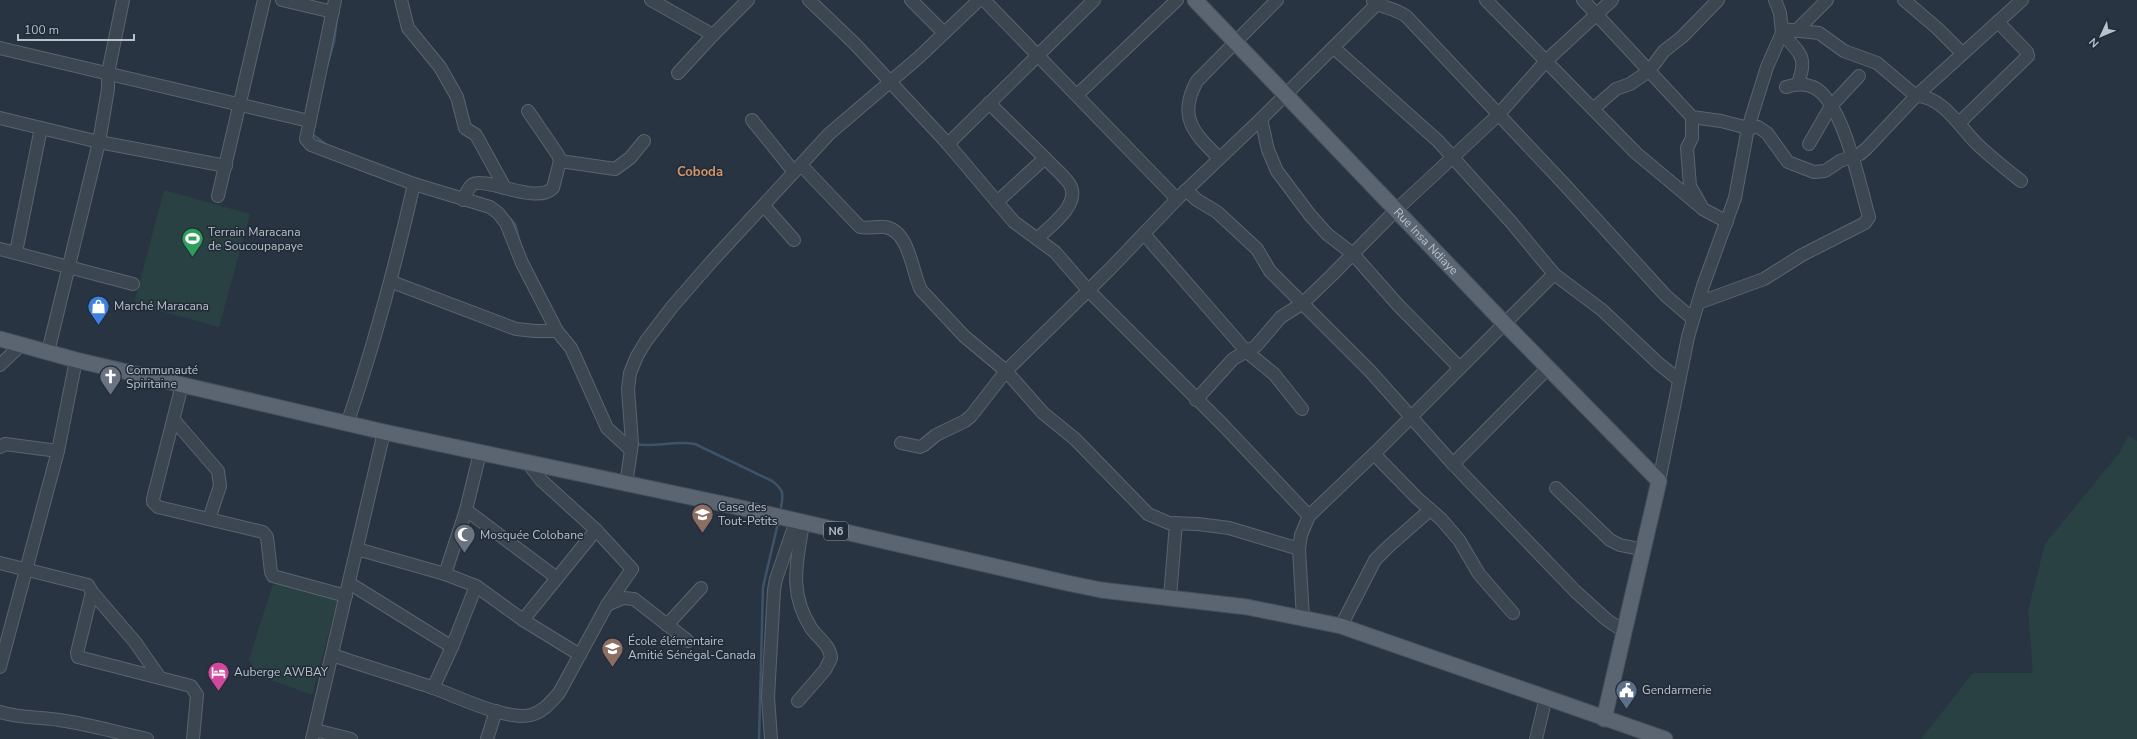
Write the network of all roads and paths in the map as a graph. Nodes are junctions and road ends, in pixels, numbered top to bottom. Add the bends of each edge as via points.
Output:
1 (123, 0) edge
2 (264, 0) edge
3 (282, 0) edge
4 (401, 0) edge
5 (651, 0) edge
6 (748, 0) edge
7 (809, 0) edge
8 (911, 0) edge
9 (979, 0) edge
10 (984, 0) edge
11 (1094, 0) edge
12 (1177, 0) edge
13 (1195, 0) edge
14 (1277, 0) edge
15 (1486, 0) edge
16 (1583, 0) edge
17 (1612, 0) edge
18 (1718, 0) edge
19 (1775, 0) edge
20 (1827, 0) edge
21 (1904, 0) edge
22 (2022, 0) edge
23 (1377, 1) edge
24 (334, 6) edge
25 (1596, 14) junction
26 (1998, 22) junction
27 (1782, 31) junction
28 (1796, 31) junction
29 (944, 33) junction
30 (713, 35) junction
31 (1235, 42) junction
32 (0, 48) edge
33 (1334, 48) junction
34 (1962, 53) junction
35 (1037, 55) junction
36 (1546, 61) junction
37 (1649, 71) junction
38 (108, 72) junction
39 (678, 73) dead end
40 (1859, 76) dead end
41 (891, 82) junction
42 (1077, 95) junction
43 (1286, 95) junction
44 (1916, 96) junction
45 (240, 103) junction
46 (989, 103) junction
47 (1831, 106) junction
48 (1593, 109) junction
49 (528, 111) dead end
50 (1498, 114) junction
51 (1692, 116) junction
52 (0, 118) edge
53 (1261, 119) junction
54 (752, 120) dead end
55 (309, 121) junction
56 (1959, 123) junction
57 (41, 128) junction
58 (1748, 128) junction
59 (644, 141) dead end
60 (99, 142) junction
61 (948, 144) junction
62 (1809, 144) dead end
63 (1853, 156) junction
64 (1452, 157) junction
65 (1045, 158) junction
66 (1219, 158) junction
67 (560, 161) junction
68 (226, 166) junction
69 (798, 168) junction
70 (2021, 181) dead end
71 (414, 184) junction
72 (504, 188) junction
73 (1186, 190) junction
74 (218, 196) dead end
75 (1177, 198) junction
76 (463, 200) junction
77 (997, 202) junction
78 (764, 206) junction
79 (1703, 209) junction
80 (1396, 210) junction
81 (1727, 222) junction
82 (1144, 234) junction
83 (1037, 239) junction
84 (794, 240) dead end
85 (0, 249) edge
86 (16, 252) junction
87 (1353, 254) junction
88 (69, 267) junction
89 (1554, 274) junction
90 (392, 282) junction
91 (133, 284) dead end
92 (1088, 290) junction
93 (1303, 302) junction
94 (1698, 304) junction
95 (1693, 319) junction
96 (1505, 324) junction
97 (557, 330) junction
98 (0, 339) edge
99 (21, 345) junction
100 (48, 352) junction
101 (1247, 352) junction
102 (76, 360) junction
103 (0, 365) edge
104 (1460, 368) junction
105 (1548, 368) junction
106 (1006, 372) junction
107 (1679, 380) junction
108 (182, 385) junction
109 (1196, 400) junction
110 (1302, 409) dead end
111 (1410, 418) junction
112 (174, 420) junction
113 (347, 424) junction
114 (384, 432) junction
115 (901, 443) dead end
116 (0, 447) edge
117 (631, 450) junction
118 (58, 451) junction
119 (480, 452) junction
120 (1374, 454) junction
121 (528, 462) junction
122 (1453, 464) junction
123 (1659, 481) junction
124 (626, 484) junction
125 (1556, 488) dead end
126 (466, 510) junction
127 (1430, 510) junction
128 (1309, 516) junction
129 (209, 519) junction
130 (800, 522) junction
131 (1176, 524) junction
132 (596, 530) junction
133 (357, 549) junction
134 (1299, 549) junction
135 (1644, 550) junction
136 (0, 563) edge
137 (26, 568) junction
138 (445, 574) junction
139 (556, 578) junction
140 (349, 583) junction
141 (476, 586) junction
142 (701, 588) dead end
143 (92, 592) junction
144 (346, 596) junction
145 (1170, 598) junction
146 (607, 605) junction
147 (1513, 613) dead end
148 (1303, 618) junction
149 (523, 620) junction
150 (667, 624) junction
151 (1341, 626) junction
152 (1625, 632) junction
153 (688, 641) dead end
154 (452, 647) junction
155 (332, 655) junction
156 (580, 655) junction
157 (0, 667) edge
158 (160, 678) junction
159 (432, 688) junction
160 (1546, 697) junction
161 (798, 701) dead end
162 (0, 712) edge
163 (496, 712) junction
164 (1604, 719) junction
165 (314, 734) edge
166 (147, 739) edge
167 (192, 739) edge
168 (351, 739) edge
169 (487, 739) edge
170 (771, 739) edge
171 (1536, 739) edge
172 (1665, 739) edge

1 - 38 street
2 - 45 street
3 - 24 street
4 - 72 street via 408,28 448,78 457,97 465,128 476,136
5 - 30 street
6 - 30 street
7 - 41 street
8 - 29 street
9 - 29 street
10 - 35 street
11 - 35 street
12 - 42 street
13 - 31 main road, Rue Insa Ndiaye
14 - 31 street
15 - 36 street
16 - 25 street
17 - 25 street
18 - 37 street via 1682,37 1664,51
19 - 27 street via 1780,13
20 - 28 street
21 - 34 street
22 - 26 street
23 - 33 street
23 - 50 street via 1407,16
24 - 55 street
25 - 36 street
25 - 37 street
26 - 34 street
26 - 56 street via 2028,56
27 - 28 street
27 - 47 street via 1803,61 1804,68 1792,85 1813,87
27 - 58 street via 1767,67
28 - 44 street via 1819,33 1844,51 1877,63
29 - 41 street
30 - 39 street
31 - 43 main road, Rue Insa Ndiaye
31 - 66 street via 1197,82 1190,94 1188,108 1192,128
32 - 38 street
33 - 43 street
33 - 64 street via 1412,117
34 - 44 street
35 - 42 street
35 - 46 street
36 - 48 street
36 - 50 street
37 - 48 street via 1630,84 1616,89
37 - 51 street
38 - 45 street
38 - 60 street via 108,89
40 - 47 street
41 - 61 street
41 - 69 street via 840,124
42 - 75 street
43 - 53 street
43 - 80 main road, Rue Insa Ndiaye
44 - 56 street via 1932,100
44 - 63 street via 1866,149
45 - 55 street
45 - 68 street
46 - 61 street
46 - 65 street
47 - 62 street
47 - 63 street
48 - 79 street via 1636,153
49 - 67 street via 553,146
50 - 64 street
50 - 95 street via 1666,296
51 - 58 street via 1721,120
51 - 79 street via 1692,138 1687,148 1688,177 1693,193
52 - 57 street
53 - 66 street
53 - 87 street via 1268,150 1277,171 1322,229
54 - 69 street
55 - 71 street via 306,139 311,145
56 - 70 street via 1989,156
57 - 60 street
57 - 86 street
58 - 63 street via 1758,127 1767,133 1788,162 1814,172 1825,171
58 - 81 street via 1736,193
59 - 67 street via 630,158 615,169
60 - 68 street
60 - 88 street
61 - 77 street
63 - 94 street via 1869,217 1865,223 1802,255 1764,279
64 - 80 street
64 - 89 street
65 - 77 street
65 - 83 street via 1072,188 1072,198 1070,206
66 - 73 street
67 - 72 street via 553,188 546,192 527,193
68 - 74 street
69 - 78 street
69 - 106 street via 860,227 886,227 895,232 901,238 913,262 921,290 964,336
71 - 76 street
71 - 90 street
72 - 76 street via 473,184
73 - 75 street
73 - 93 street via 1217,212 1257,249 1270,271
75 - 82 street
76 - 97 street via 490,207 506,223 522,263
77 - 83 street via 1014,222
78 - 84 street
78 - 117 street via 672,308 637,356 630,373 628,389
79 - 81 street
80 - 87 street
80 - 96 main road, Rue Insa Ndiaye
81 - 94 street
82 - 92 street
82 - 101 street
83 - 92 street via 1055,252
85 - 86 street
86 - 88 street
87 - 93 street
87 - 104 street via 1398,305
88 - 91 street
88 - 100 street
89 - 96 street
89 - 107 street via 1602,310 1658,364
90 - 97 street via 516,329 535,332
90 - 113 street
92 - 106 street
92 - 109 street
93 - 101 street via 1281,317 1256,346
93 - 111 street via 1370,371
94 - 95 street
95 - 107 street
96 - 104 street
96 - 105 main road, Rue Insa Ndiaye
97 - 117 street via 574,355 607,428
98 - 99 main road, N6
99 - 100 main road, N6
99 - 103 street
100 - 102 main road, N6
101 - 109 street via 1233,359
101 - 110 street via 1274,374
102 - 108 main road, N6
102 - 118 street
104 - 111 street
105 - 122 street
105 - 123 main road, Rue Insa Ndiaye
106 - 115 street via 965,421 943,431 920,447
106 - 131 street via 1043,413 1075,439 1148,514
107 - 123 street
108 - 112 street
108 - 113 main road, N6
109 - 128 street
111 - 120 street
111 - 122 street
112 - 129 street via 218,471 220,486
112 - 129 street via 153,502 158,507
113 - 114 main road, N6
114 - 119 main road, N6
114 - 133 street
116 - 118 street via 6,444
117 - 124 street
118 - 137 street
119 - 121 main road, N6
119 - 126 street
120 - 127 street
120 - 128 street
121 - 124 main road, N6
121 - 132 street via 541,480
122 - 152 street via 1575,591 1607,620
123 - 135 main road
124 - 130 main road, N6
125 - 135 street via 1610,540 1620,546
126 - 138 street
126 - 139 street
127 - 147 street via 1459,540 1480,574
127 - 151 street via 1375,560
128 - 134 street via 1301,534
129 - 144 street via 263,532 267,537 270,572 275,578
130 - 145 main road, N6 via 1101,590
130 - 161 street via 795,573 796,592 800,608 828,648 831,658 825,670
130 - 170 street via 776,579 774,590 768,697
131 - 134 street via 1229,528
131 - 145 street
132 - 139 street
132 - 146 street via 632,569
133 - 138 street
133 - 140 street
134 - 148 street
135 - 152 main road
136 - 137 street
137 - 143 street via 83,582
137 - 157 street
138 - 141 street
139 - 149 street
140 - 144 street
140 - 154 street
141 - 149 street
141 - 154 street
142 - 150 street
143 - 158 street via 135,642
143 - 158 street via 78,657
144 - 155 street
145 - 148 main road, N6 via 1248,607
146 - 150 street via 623,598 634,599
146 - 156 street
148 - 151 main road, N6
149 - 156 street
150 - 153 street
151 - 160 main road, N6
152 - 164 main road
154 - 159 street
155 - 159 street
155 - 165 street
156 - 163 street via 559,693 540,712 522,716
158 - 167 street via 191,686 196,691
159 - 163 street
160 - 164 main road, N6
160 - 171 street
162 - 166 street via 90,725
163 - 169 street
164 - 172 main road, N6
165 - 168 street

